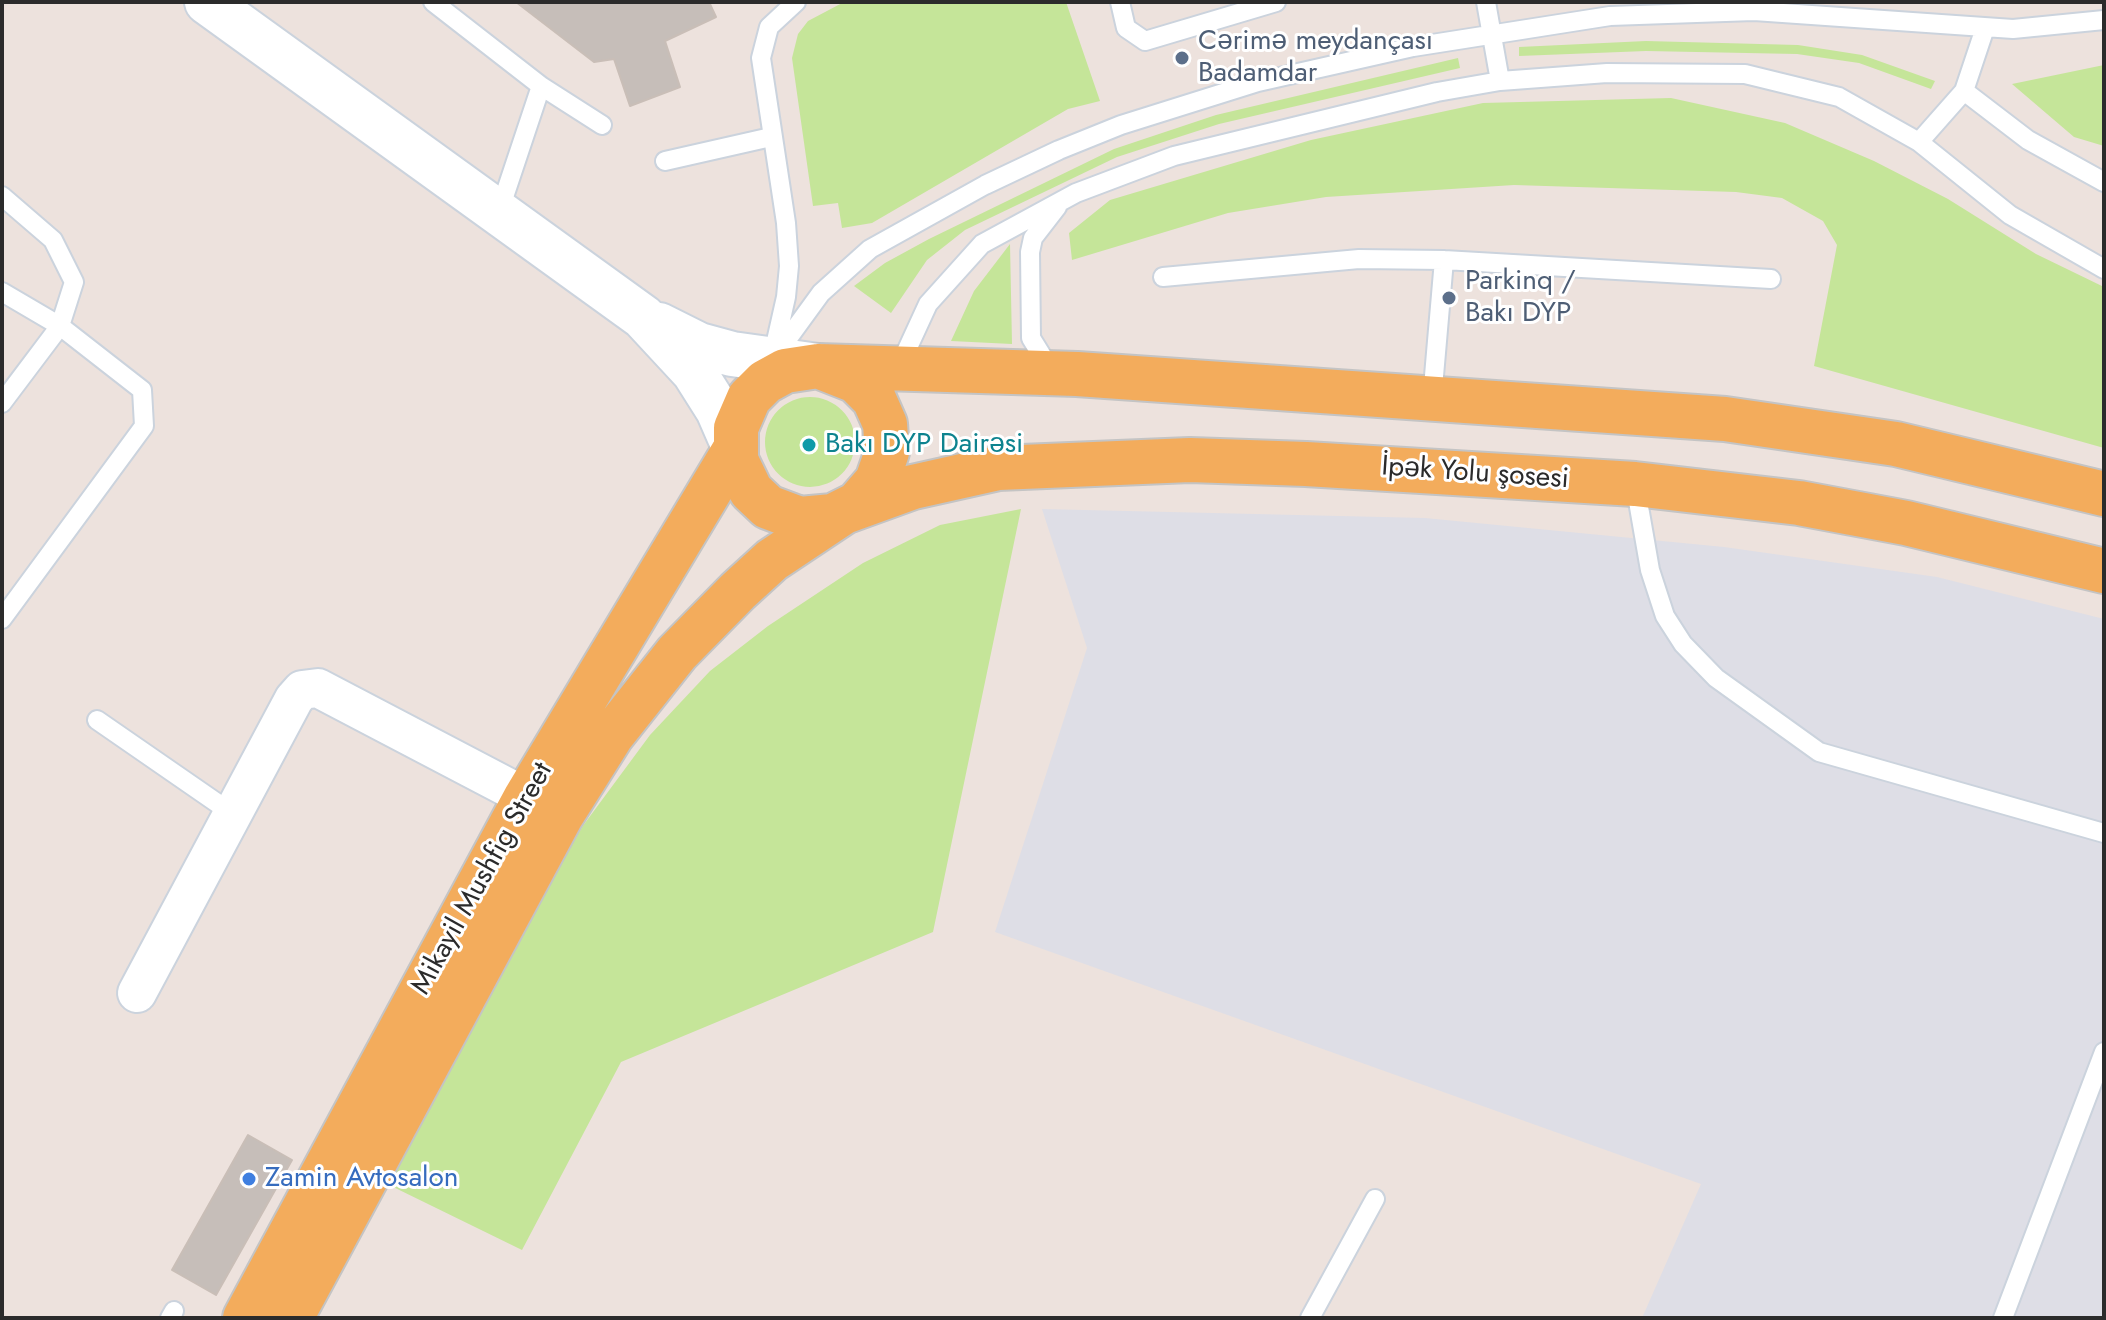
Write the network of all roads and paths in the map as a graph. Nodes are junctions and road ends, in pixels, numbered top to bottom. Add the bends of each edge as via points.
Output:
1 (207, 2) edge
2 (433, 2) edge
3 (796, 2) edge
4 (1120, 2) edge
5 (1276, 2) edge
6 (1486, 2) edge
7 (2104, 20) edge
8 (1985, 28) junction
9 (1493, 32) junction
10 (1500, 81) junction
11 (541, 86) junction
12 (1964, 91) junction
13 (602, 125) dead end
14 (771, 137) junction
15 (1919, 142) junction
16 (665, 161) dead end
17 (2104, 182) edge
18 (1076, 193) junction
19 (2, 196) edge
20 (498, 213) junction
21 (1444, 260) junction
22 (2104, 269) edge
23 (1163, 277) dead end
24 (1771, 279) dead end
25 (2, 292) edge
26 (643, 317) junction
27 (60, 326) junction
28 (771, 362) junction
29 (818, 366) junction
30 (1077, 374) junction
31 (894, 396) junction
32 (1432, 399) junction
33 (2, 403) edge
34 (739, 428) junction
35 (1635, 484) junction
36 (2104, 494) edge
37 (844, 512) junction
38 (2104, 571) edge
39 (2, 619) edge
40 (97, 720) dead end
41 (526, 797) junction
42 (233, 814) junction
43 (2104, 833) edge
44 (137, 993) dead end
45 (2104, 1052) edge
46 (1375, 1199) dead end
47 (245, 1318) edge
48 (291, 1318) edge
49 (1310, 1318) edge
50 (2003, 1318) edge

1 - 20 street
2 - 11 lane
3 - 14 lane via 769,27 761,58
4 - 5 lane via 1126,28 1145,41
6 - 9 lane
7 - 8 lane
8 - 9 lane via 1754,11 1610,16
8 - 12 lane
9 - 10 lane
9 - 28 lane via 1258,82 1059,150 870,249 821,293
10 - 15 lane via 1607,73 1745,74 1839,97
10 - 18 lane via 1174,156
11 - 13 lane
11 - 20 lane
12 - 15 lane
12 - 17 lane via 2028,140
14 - 16 lane
14 - 28 lane via 789,266
15 - 22 lane via 2010,215
18 - 30 lane via 1043,222 1030,252 1034,348 1044,359
18 - 31 lane via 1015,224 972,255 928,304
19 - 27 lane via 53,240 74,282
20 - 26 street
21 - 23 lane via 1359,259
21 - 24 lane
21 - 32 lane
25 - 27 lane
26 - 28 street via 699,345
26 - 34 street via 694,372 718,410
27 - 33 lane
27 - 39 lane via 142,390 144,426
28 - 29 street
28 - 34 lane
29 - 31 main road, Mikayil Mushfig Street
29 - 31 main road via 844,374 866,389 881,411
29 - 34 main road, Mikayil Mushfig Street via 796,368 756,389
30 - 31 main road, Mikayil Mushfig Street
30 - 32 main road
31 - 37 main road via 887,452 877,481
32 - 36 main road via 1814,430 1896,444
34 - 37 main road via 745,482 768,507 811,520
34 - 41 main road, Mikayil Mushfig Street
35 - 37 main road, İpək Yolu şosesi via 1292,463 1069,462 951,477
35 - 38 main road, İpək Yolu şosesi via 1799,503
35 - 43 lane via 1650,570 1665,616 1716,678 1819,752
37 - 48 main road, Mikayil Mushfig Street via 772,560 710,618 612,735 561,816
40 - 42 lane
41 - 42 street via 318,688 302,690 294,699
41 - 47 main road, Mikayil Mushfig Street
42 - 44 street
45 - 50 lane
46 - 49 lane

